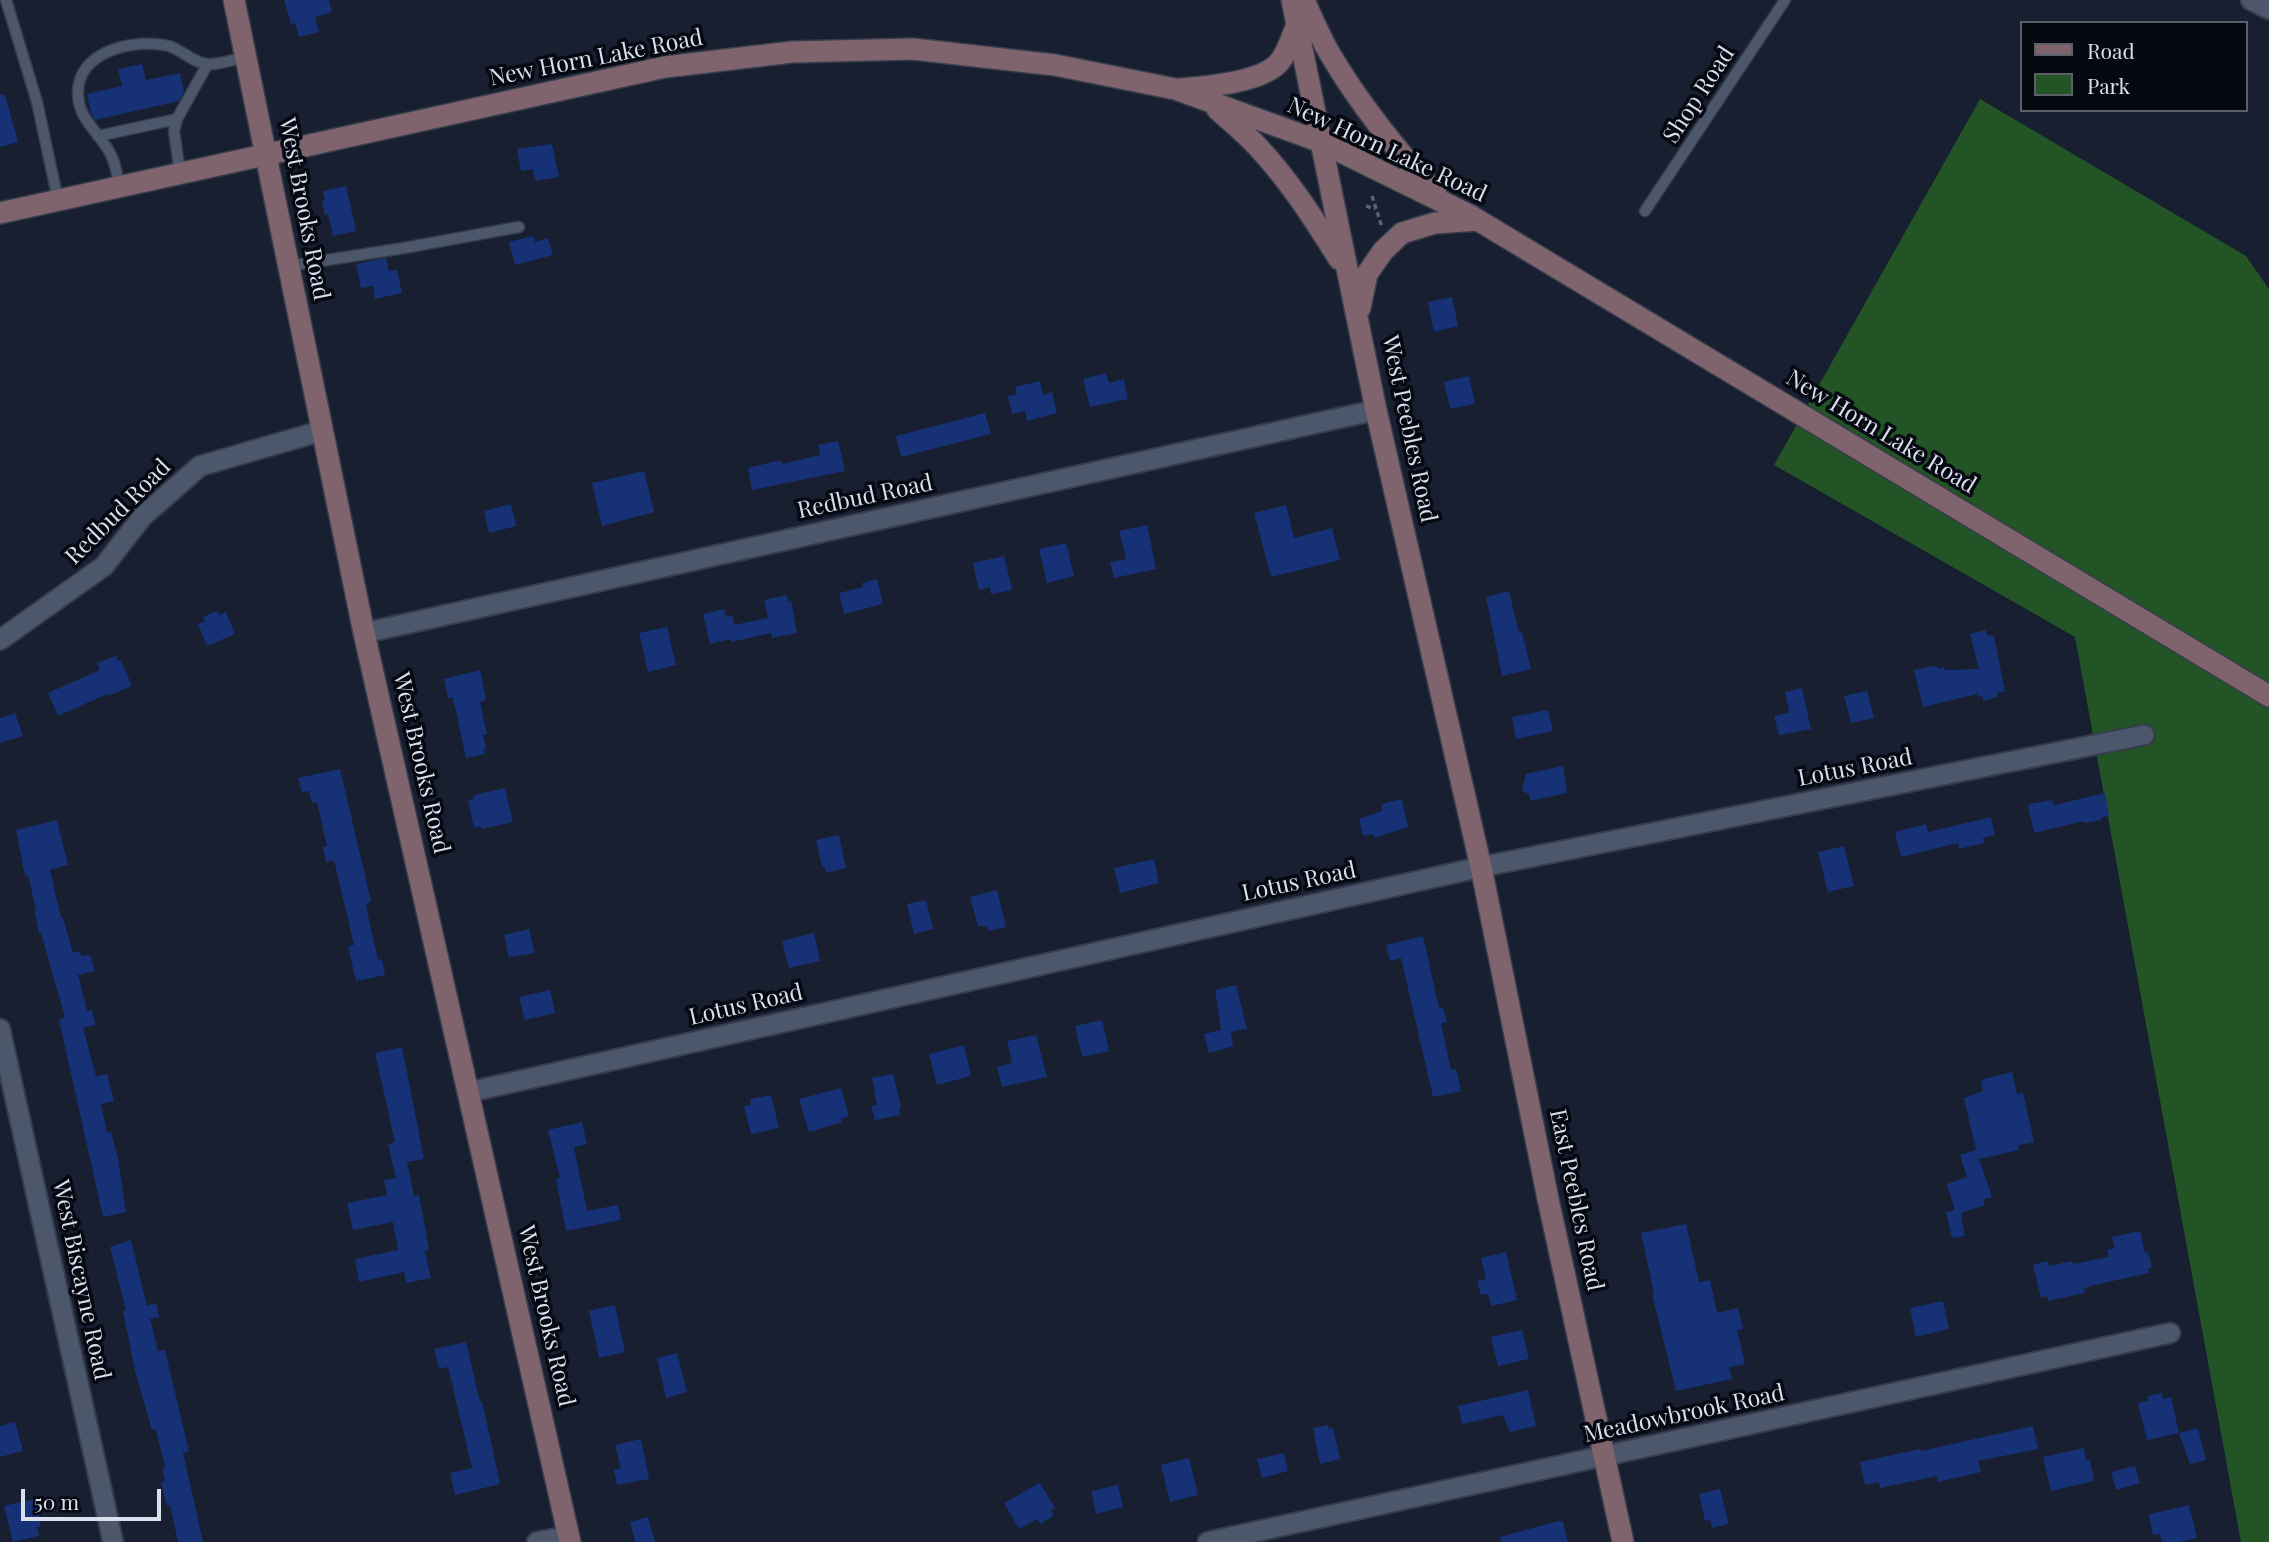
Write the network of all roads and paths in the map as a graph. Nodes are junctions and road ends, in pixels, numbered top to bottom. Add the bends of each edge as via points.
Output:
1 (6, 0) edge
2 (234, 0) edge
3 (1292, 0) edge
4 (1304, 0) edge
5 (1785, 0) edge
6 (2251, 0) edge
7 (2269, 9) edge
8 (1297, 25) junction
9 (246, 57) junction
10 (207, 65) junction
11 (1175, 89) junction
12 (1210, 103) junction
13 (177, 119) junction
14 (98, 136) junction
15 (1321, 142) junction
16 (266, 153) junction
17 (180, 173) junction
18 (119, 186) junction
19 (1372, 196) dead end
20 (58, 200) junction
21 (1442, 201) junction
22 (1366, 206) dead end
23 (1375, 209) junction
24 (1646, 211) dead end
25 (0, 213) edge
26 (1479, 220) junction
27 (519, 226) dead end
28 (1382, 228) dead end
29 (288, 266) junction
30 (1348, 274) junction
31 (1358, 317) junction
32 (1376, 410) junction
33 (321, 431) junction
34 (364, 633) junction
35 (0, 640) edge
36 (2269, 696) edge
37 (2144, 735) dead end
38 (1480, 867) junction
39 (0, 1029) edge
40 (469, 1092) junction
41 (2170, 1332) dead end
42 (1604, 1457) junction
43 (569, 1539) edge
44 (113, 1542) edge
45 (537, 1542) edge
46 (1209, 1542) edge
47 (1623, 1542) edge

1 - 20 lane via 37,102
2 - 9 main road, West Brooks Road
3 - 8 main road, West Peebles Road
4 - 21 main road via 1345,78 1395,148
5 - 24 lane, Shop Road
6 - 7 street
8 - 11 main road via 1280,62 1260,74 1237,82
8 - 15 main road, West Peebles Road
9 - 10 lane
9 - 16 main road, West Brooks Road
10 - 13 lane
10 - 14 lane via 170,47 144,44 104,52 80,80 78,95 84,119
11 - 12 main road, New Horn Lake Road
11 - 16 main road, New Horn Lake Road via 1055,65 913,49 792,52 665,67
12 - 15 main road, New Horn Lake Road
12 - 30 main road via 1256,144 1283,177
13 - 14 lane
13 - 17 lane via 174,131
14 - 18 lane via 112,155
15 - 21 main road, New Horn Lake Road
15 - 30 main road, West Peebles Road
16 - 17 main road, New Horn Lake Road
16 - 29 main road, West Brooks Road
17 - 18 main road, New Horn Lake Road
18 - 20 main road, New Horn Lake Road
19 - 23 path
20 - 25 main road, New Horn Lake Road
21 - 26 main road, New Horn Lake Road
22 - 23 path
23 - 28 path
26 - 31 main road via 1434,223 1402,233 1367,274
26 - 36 main road, New Horn Lake Road
27 - 29 lane
29 - 33 main road, West Brooks Road
30 - 31 main road, West Peebles Road
31 - 32 main road, West Peebles Road
32 - 34 street, Redbud Road
32 - 38 main road, West Peebles Road
33 - 34 main road, West Brooks Road
33 - 35 street, Redbud Road via 200,466 143,516 104,566
34 - 40 main road, West Brooks Road
37 - 38 street, Lotus Road
38 - 40 street, Lotus Road
38 - 42 main road, East Peebles Road
39 - 44 street, West Biscayne Road
40 - 43 main road, West Brooks Road
41 - 42 street, Meadowbrook Road
42 - 46 street, Meadowbrook Road
42 - 47 main road, East Peebles Road
43 - 45 street

